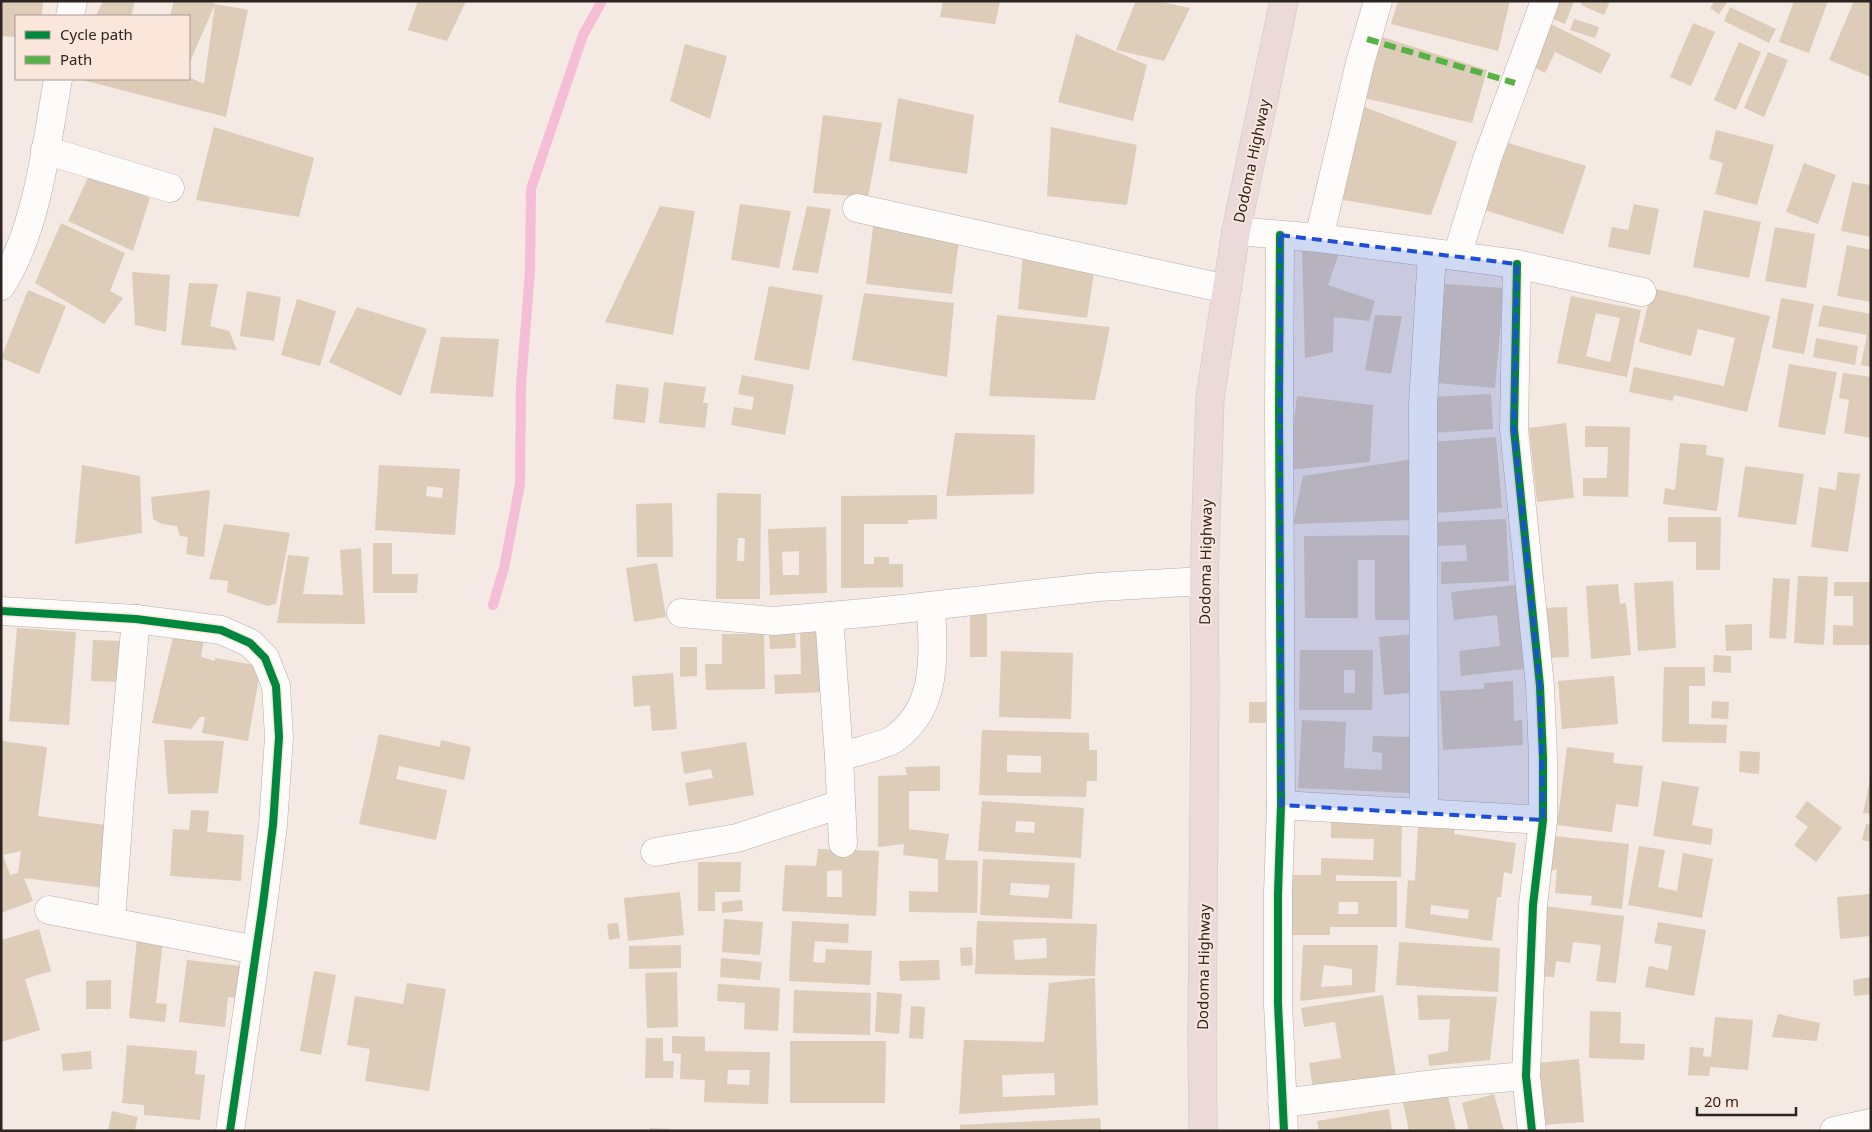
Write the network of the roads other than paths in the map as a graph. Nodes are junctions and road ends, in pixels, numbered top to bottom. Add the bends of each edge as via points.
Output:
1 (73, 1) edge
2 (1284, 1) edge
3 (1378, 1) edge
4 (1545, 1) edge
5 (70, 15) edge
6 (58, 80) edge
7 (45, 150) junction
8 (170, 188) dead end
9 (857, 208) dead end
10 (1236, 231) junction
11 (1280, 235) junction
12 (1319, 238) junction
13 (1444, 255) junction
14 (1517, 264) junction
15 (1, 286) edge
16 (1227, 289) junction
17 (1642, 292) dead end
18 (1204, 581) junction
19 (930, 606) junction
20 (1, 611) edge
21 (681, 613) dead end
22 (829, 616) junction
23 (136, 619) junction
24 (839, 756) junction
25 (841, 804) junction
26 (1282, 806) junction
27 (1424, 812) junction
28 (1543, 820) junction
29 (843, 843) dead end
30 (655, 852) dead end
31 (49, 910) dead end
32 (111, 922) junction
33 (256, 950) junction
34 (1526, 1076) junction
35 (1282, 1103) junction
36 (1871, 1123) edge
37 (230, 1131) edge
38 (1203, 1131) edge
39 (1284, 1131) edge
40 (1532, 1131) edge
41 (1834, 1131) edge

1 - 5 street
2 - 10 highway, Dodoma Highway
3 - 12 street
4 - 13 street via 1487,159
6 - 7 street
7 - 8 street
7 - 15 street via 32,214 10,272
9 - 16 street
10 - 11 street
10 - 16 highway, Dodoma Highway
11 - 12 street
11 - 26 street
12 - 13 street
13 - 14 street
13 - 27 street via 1423,404
14 - 17 street
14 - 28 street via 1514,429 1540,686
16 - 18 highway, Dodoma Highway via 1210,398
18 - 19 street via 1098,587
18 - 38 highway, Dodoma Highway
19 - 22 street
19 - 24 street via 930,688 918,716 893,740
20 - 23 street
21 - 22 street via 774,621
22 - 24 street
23 - 32 street
23 - 33 street via 221,630 250,643 265,658 276,686 279,736 273,825
24 - 25 street
25 - 29 street
25 - 30 street via 737,838
26 - 27 street
26 - 35 street via 1278,1004
27 - 28 street
28 - 34 street via 1533,905
31 - 32 street
32 - 33 street
33 - 37 street
34 - 35 street
34 - 40 street
35 - 39 street
36 - 41 street

